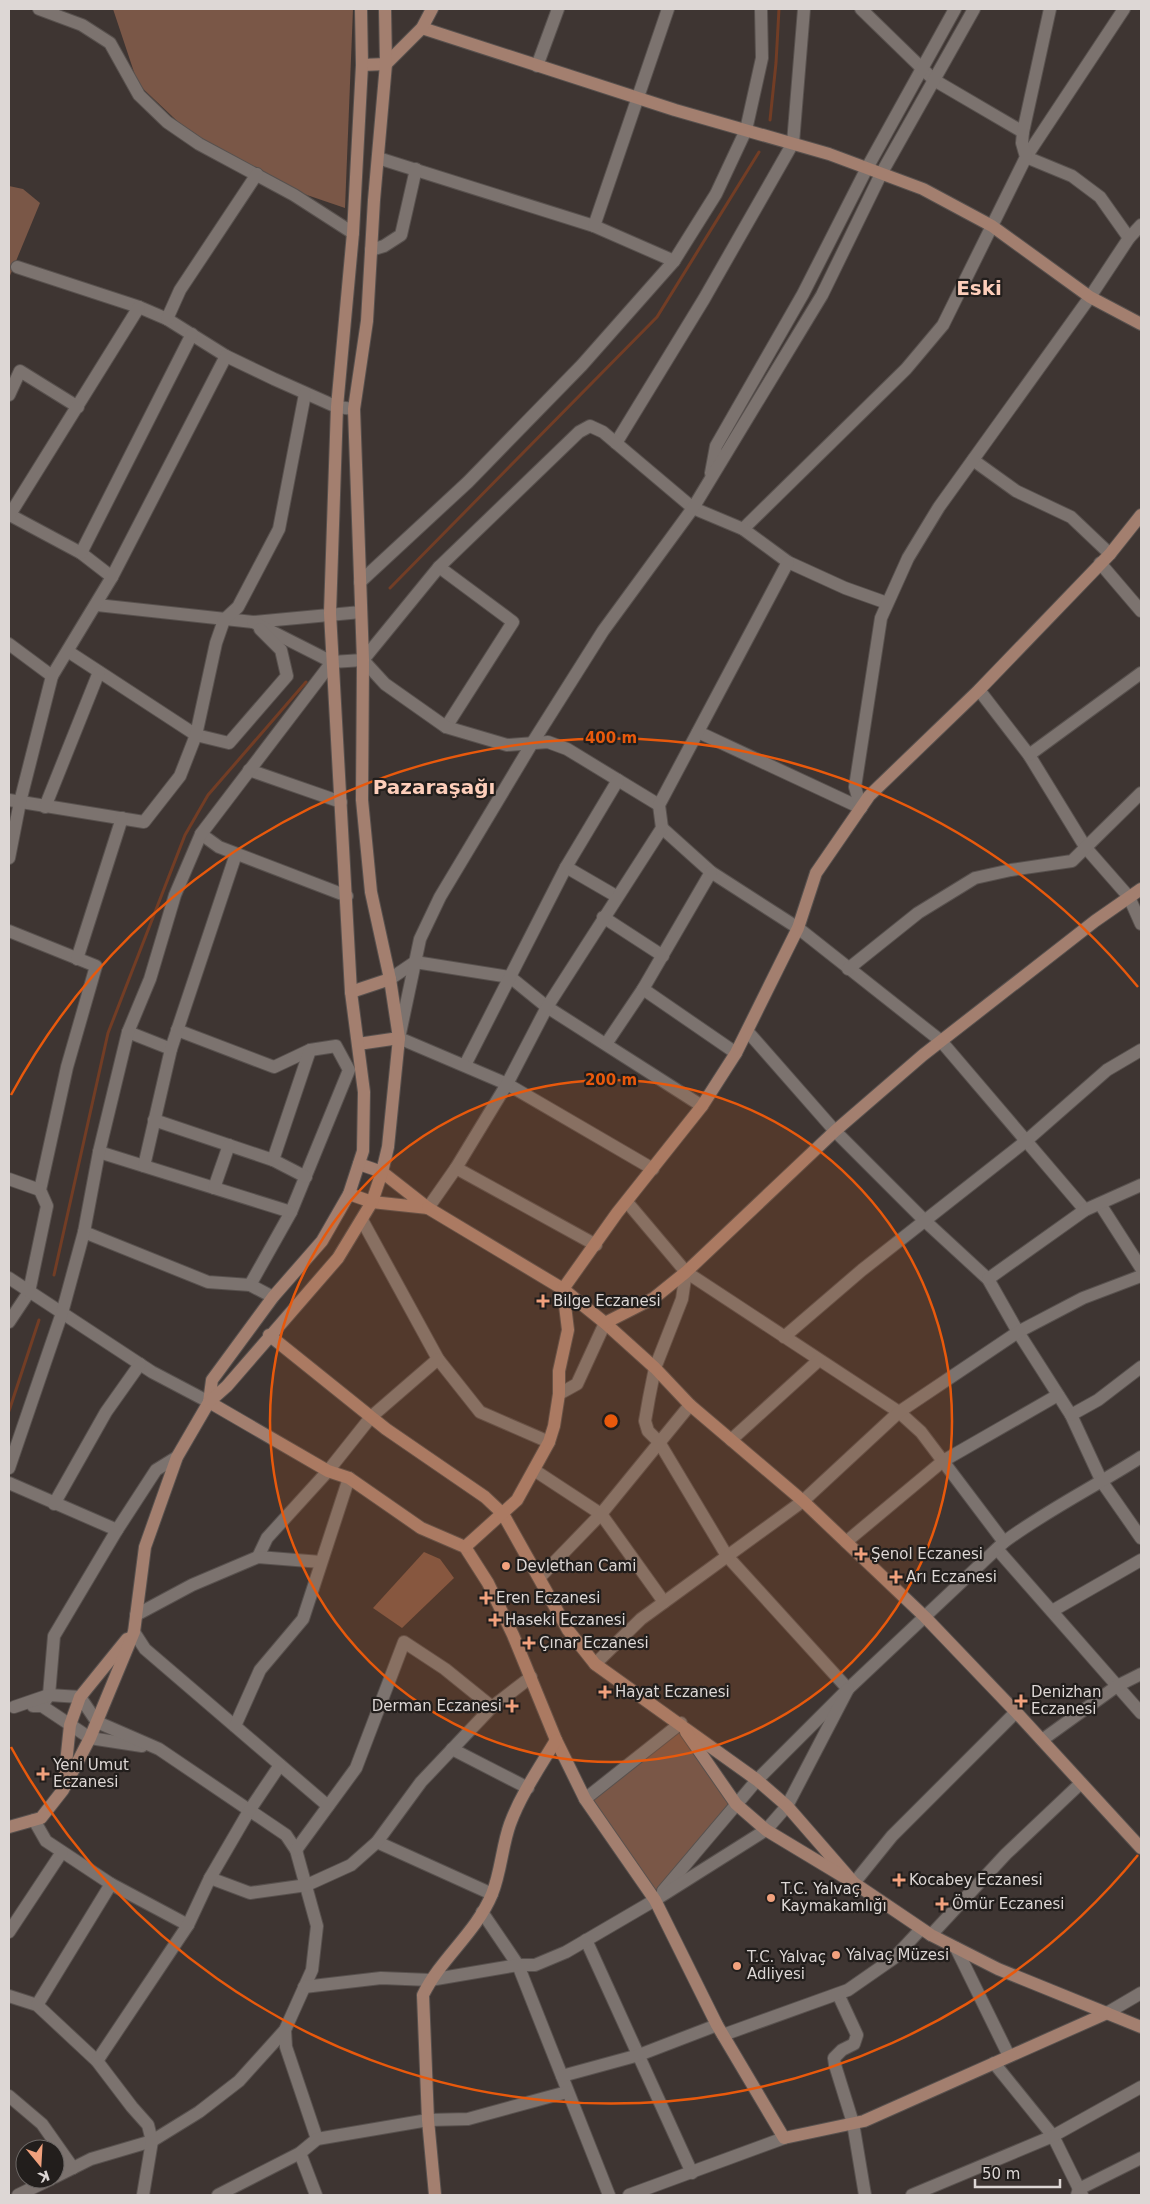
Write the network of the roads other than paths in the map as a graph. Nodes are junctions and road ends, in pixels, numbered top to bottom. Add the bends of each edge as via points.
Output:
1 (39, 9) edge
2 (361, 9) edge
3 (385, 9) edge
4 (432, 9) edge
5 (558, 9) edge
6 (668, 9) edge
7 (761, 9) edge
8 (804, 9) edge
9 (861, 9) edge
10 (955, 9) edge
11 (974, 9) edge
12 (1050, 9) edge
13 (1124, 9) edge
14 (422, 28) junction
15 (386, 64) junction
16 (362, 65) junction
17 (537, 66) junction
18 (922, 70) junction
19 (934, 80) junction
20 (638, 97) junction
21 (746, 130) junction
22 (1023, 132) junction
23 (793, 144) junction
24 (1026, 157) junction
25 (378, 158) junction
26 (867, 168) junction
27 (416, 169) junction
28 (257, 174) junction
29 (881, 174) junction
30 (1141, 225) edge
31 (594, 226) junction
32 (992, 226) junction
33 (353, 233) junction
34 (1130, 238) junction
35 (371, 250) junction
36 (674, 261) junction
37 (17, 267) dead end
38 (1090, 297) junction
39 (139, 307) junction
40 (167, 319) junction
41 (1141, 324) edge
42 (192, 334) junction
43 (226, 356) junction
44 (305, 394) junction
45 (9, 395) edge
46 (337, 407) junction
47 (78, 408) junction
48 (354, 409) junction
49 (616, 443) junction
50 (973, 460) junction
51 (710, 480) junction
52 (693, 508) junction
53 (9, 515) edge
54 (1141, 515) edge
55 (743, 529) junction
56 (81, 553) junction
57 (1105, 558) junction
58 (788, 562) junction
59 (439, 567) junction
60 (112, 577) junction
61 (360, 582) junction
62 (887, 603) junction
63 (97, 605) junction
64 (1141, 611) edge
65 (360, 612) junction
66 (330, 613) junction
67 (224, 620) junction
68 (253, 622) junction
69 (9, 644) edge
70 (69, 652) junction
71 (363, 660) junction
72 (332, 662) junction
73 (99, 672) junction
74 (1141, 672) edge
75 (52, 676) junction
76 (979, 690) junction
77 (446, 727) junction
78 (698, 732) junction
79 (196, 736) junction
80 (531, 745) junction
81 (1029, 755) junction
82 (250, 770) junction
83 (618, 780) junction
84 (1141, 793) edge
85 (14, 801) edge
86 (341, 802) junction
87 (659, 805) junction
88 (44, 807) junction
89 (861, 808) junction
90 (122, 818) junction
91 (662, 828) junction
92 (201, 834) junction
93 (1086, 848) junction
94 (236, 854) junction
95 (9, 858) edge
96 (566, 867) junction
97 (712, 872) junction
98 (1141, 889) edge
99 (347, 896) junction
100 (616, 896) junction
101 (1129, 897) junction
102 (603, 917) junction
103 (1141, 924) edge
104 (798, 928) junction
105 (9, 931) edge
106 (662, 956) junction
107 (77, 958) junction
108 (415, 962) junction
109 (848, 969) junction
110 (510, 977) junction
111 (390, 979) junction
112 (643, 989) junction
113 (351, 992) junction
114 (547, 1007) junction
115 (177, 1030) junction
116 (128, 1032) junction
117 (748, 1032) junction
118 (399, 1038) junction
119 (941, 1041) junction
120 (358, 1044) junction
121 (606, 1044) junction
122 (171, 1049) junction
123 (310, 1050) junction
124 (1141, 1050) edge
125 (736, 1053) junction
126 (465, 1065) junction
127 (507, 1084) junction
128 (702, 1106) junction
129 (154, 1120) junction
130 (835, 1131) junction
131 (1026, 1141) junction
132 (229, 1145) junction
133 (99, 1152) junction
134 (273, 1160) junction
135 (359, 1164) junction
136 (144, 1166) junction
137 (456, 1168) junction
138 (653, 1169) junction
139 (382, 1172) junction
140 (306, 1177) junction
141 (9, 1180) edge
142 (1141, 1185) edge
143 (214, 1188) junction
144 (40, 1190) junction
145 (348, 1194) junction
146 (372, 1202) junction
147 (627, 1202) junction
148 (1100, 1204) junction
149 (428, 1208) junction
150 (1085, 1210) junction
151 (291, 1212) junction
152 (362, 1220) junction
153 (925, 1221) junction
154 (84, 1232) junction
155 (596, 1245) junction
156 (1141, 1268) edge
157 (686, 1272) junction
158 (1141, 1276) edge
159 (9, 1278) edge
160 (988, 1279) junction
161 (250, 1286) junction
162 (563, 1289) junction
163 (29, 1292) junction
164 (273, 1297) junction
165 (62, 1313) junction
166 (9, 1322) edge
167 (605, 1323) junction
168 (1018, 1332) junction
169 (269, 1336) junction
170 (784, 1337) junction
171 (438, 1359) junction
172 (819, 1360) junction
173 (140, 1364) junction
174 (1141, 1367) edge
175 (655, 1368) junction
176 (560, 1394) junction
177 (1058, 1395) junction
178 (208, 1402) junction
179 (690, 1405) junction
180 (899, 1412) junction
181 (1071, 1415) junction
182 (371, 1417) junction
183 (732, 1440) junction
184 (549, 1442) junction
185 (659, 1442) junction
186 (177, 1457) junction
187 (1141, 1457) edge
188 (942, 1461) junction
189 (9, 1468) edge
190 (534, 1470) junction
191 (328, 1471) junction
192 (349, 1478) junction
193 (1102, 1482) junction
194 (9, 1483) edge
195 (803, 1501) junction
196 (54, 1504) junction
197 (503, 1514) junction
198 (601, 1514) junction
199 (117, 1530) junction
200 (1141, 1538) edge
201 (846, 1542) junction
202 (1001, 1546) junction
203 (465, 1547) junction
204 (726, 1556) junction
205 (258, 1557) junction
206 (1141, 1560) edge
207 (321, 1562) junction
208 (540, 1577) junction
209 (664, 1602) junction
210 (1052, 1611) junction
211 (136, 1615) junction
212 (925, 1617) junction
213 (134, 1632) junction
214 (595, 1664) junction
215 (1141, 1674) edge
216 (532, 1677) junction
217 (1117, 1686) junction
218 (848, 1689) junction
219 (80, 1697) junction
220 (46, 1700) junction
221 (492, 1706) junction
222 (11, 1707) edge
223 (1016, 1712) junction
224 (1141, 1713) edge
225 (97, 1722) junction
226 (681, 1723) junction
227 (70, 1725) junction
228 (235, 1726) junction
229 (90, 1738) junction
230 (556, 1740) junction
231 (1042, 1740) junction
232 (159, 1749) junction
233 (452, 1749) junction
234 (280, 1766) junction
235 (757, 1780) junction
236 (1081, 1783) junction
237 (528, 1788) junction
238 (64, 1790) junction
239 (585, 1799) junction
240 (736, 1804) junction
241 (328, 1806) junction
242 (787, 1806) junction
243 (249, 1810) junction
244 (34, 1820) junction
245 (9, 1827) edge
246 (766, 1830) junction
247 (377, 1842) junction
248 (1141, 1848) edge
249 (296, 1850) junction
250 (62, 1852) junction
251 (210, 1878) junction
252 (854, 1883) junction
253 (111, 1884) junction
254 (307, 1885) junction
255 (492, 1894) junction
256 (655, 1900) junction
257 (482, 1912) junction
258 (188, 1926) junction
259 (9, 1932) edge
260 (926, 1932) junction
261 (586, 1940) junction
262 (956, 1948) junction
263 (518, 1965) junction
264 (430, 1980) junction
265 (304, 1987) junction
266 (1141, 1993) edge
267 (838, 1994) junction
268 (9, 1996) edge
269 (37, 2005) junction
270 (1107, 2013) junction
271 (1141, 2026) edge
272 (284, 2030) junction
273 (720, 2030) junction
274 (639, 2054) junction
275 (1009, 2056) junction
276 (97, 2061) junction
277 (994, 2062) junction
278 (562, 2076) junction
279 (1141, 2087) edge
280 (567, 2092) junction
281 (9, 2096) edge
282 (428, 2120) junction
283 (853, 2123) junction
284 (1053, 2136) junction
285 (784, 2138) junction
286 (317, 2139) junction
287 (152, 2141) junction
288 (300, 2153) junction
289 (1141, 2158) edge
290 (73, 2168) junction
291 (65, 2172) edge
292 (692, 2172) junction
293 (30, 2189) edge
294 (1079, 2193) edge
295 (18, 2195) edge
296 (143, 2195) edge
297 (218, 2195) edge
298 (316, 2195) edge
299 (435, 2195) edge
300 (609, 2195) edge
301 (629, 2195) edge
302 (865, 2195) edge
303 (912, 2195) edge

1 - 28 street via 82,25 110,43 139,95 167,122 199,144
2 - 16 main road
3 - 15 main road
4 - 14 main road
5 - 17 street
6 - 20 street
7 - 21 street via 762,58
8 - 23 street
9 - 18 street
10 - 18 street
11 - 19 street
12 - 22 street
13 - 24 street
14 - 15 main road
14 - 17 main road
15 - 16 main road
15 - 25 main road
16 - 33 main road
17 - 20 main road
18 - 19 street
18 - 26 street
19 - 22 street
19 - 29 street
20 - 21 main road
20 - 31 street
21 - 23 main road
21 - 36 street via 716,194
22 - 24 street
23 - 26 main road
23 - 49 street
24 - 32 street
24 - 34 street via 1072,176 1100,197
25 - 27 street
25 - 35 main road
26 - 29 main road
26 - 51 street via 803,294 716,446
27 - 31 street
27 - 35 street via 401,235
28 - 33 street
28 - 40 street via 180,290
29 - 32 main road via 923,189
29 - 51 street via 822,295
30 - 34 street
31 - 36 street
32 - 38 main road
32 - 55 street via 943,325 906,369
33 - 46 main road
34 - 38 street
35 - 48 main road via 367,321
36 - 61 street via 582,366 468,482
37 - 39 street
38 - 41 main road
38 - 50 street
39 - 40 street
39 - 47 street
40 - 42 street
42 - 43 street
42 - 56 street
43 - 44 street
43 - 60 street
44 - 46 street
44 - 67 street via 279,529 238,607
45 - 47 street via 20,371
46 - 48 street
46 - 66 main road
47 - 53 street
48 - 61 main road
49 - 52 street
49 - 59 street via 590,426 579,432
50 - 57 street via 1016,491 1071,516
50 - 62 street via 908,558
51 - 52 street
52 - 55 street
52 - 80 street via 603,631
53 - 56 street
54 - 57 main road
55 - 58 street
56 - 60 street
57 - 64 street
57 - 76 main road
58 - 62 street
58 - 78 street
59 - 71 street
59 - 77 street via 513,622
60 - 63 street
61 - 65 main road
62 - 89 street via 881,618 855,787
63 - 67 street
63 - 70 street
65 - 66 street
65 - 71 main road
66 - 68 street
66 - 72 main road
67 - 68 street
67 - 79 street
68 - 72 street
68 - 79 street via 281,650 287,676 229,743
69 - 75 street
70 - 73 street
70 - 75 street
71 - 72 street
71 - 77 street via 385,684
71 - 111 main road via 362,800 371,892
72 - 82 street
72 - 86 main road
73 - 79 street
73 - 88 street
74 - 81 street
75 - 85 street
76 - 81 street
76 - 89 main road
77 - 80 street via 507,745
78 - 87 street
78 - 89 street
79 - 90 street via 180,776 144,822
80 - 83 street via 548,742 567,749
80 - 108 street via 440,898 420,939
81 - 93 street
82 - 86 street
82 - 92 street
83 - 87 street
83 - 96 street
84 - 93 street
85 - 88 street
85 - 95 street
86 - 99 main road
87 - 91 street
88 - 90 street
89 - 104 main road via 816,873
90 - 107 street
91 - 97 street
91 - 100 street
92 - 94 street
92 - 116 street via 175,895 150,980
93 - 101 street
93 - 109 street via 1072,861 975,878 918,913
94 - 99 street
94 - 115 street
96 - 100 street
96 - 110 street
97 - 104 street
97 - 106 street
98 - 101 main road
99 - 113 main road
100 - 102 street
101 - 103 street
101 - 119 main road
102 - 106 street
102 - 114 street
104 - 109 street
104 - 117 main road
105 - 107 street
106 - 112 street
107 - 144 street via 96,966 67,1067
108 - 110 street
108 - 111 street
108 - 118 street
109 - 119 street
110 - 114 street
110 - 126 street
111 - 113 main road
111 - 118 main road
112 - 121 street
112 - 125 street
113 - 120 main road
114 - 121 street
114 - 127 street
115 - 122 street
115 - 123 street via 274,1067
116 - 122 street
116 - 133 street
117 - 125 main road
117 - 130 street
118 - 120 main road
118 - 126 street
118 - 139 main road via 388,1147
119 - 130 main road
119 - 131 street
120 - 135 main road via 364,1092 363,1151
121 - 128 street
122 - 129 street
123 - 134 street
123 - 140 street via 336,1046 349,1070
124 - 131 street via 1107,1070
125 - 128 main road
126 - 127 street
127 - 137 street
127 - 138 street
128 - 138 main road
129 - 132 street
129 - 136 street
130 - 153 street
130 - 157 main road
131 - 150 street
131 - 153 street
132 - 134 street
132 - 143 street
133 - 136 street
133 - 154 street
134 - 140 street
135 - 139 main road
135 - 145 main road
136 - 143 street
137 - 149 street
137 - 155 street
138 - 147 main road
139 - 146 main road
139 - 149 main road
140 - 151 street
141 - 144 street
142 - 148 street
143 - 151 street
144 - 163 street via 47,1206
145 - 146 main road
145 - 164 main road via 322,1241
146 - 149 main road
146 - 152 main road
147 - 155 main road
147 - 157 street
148 - 150 street
148 - 156 street
149 - 162 main road
150 - 160 street
151 - 161 street
152 - 169 main road via 338,1258
152 - 171 street
153 - 160 street
153 - 170 street
154 - 161 street via 208,1282
154 - 165 street
155 - 162 main road
157 - 167 main road via 654,1298
157 - 170 street
157 - 175 street via 682,1299
158 - 168 street via 1084,1298
159 - 163 street
160 - 168 street
161 - 164 street
162 - 167 main road
162 - 176 main road via 568,1330 559,1371
163 - 165 street
163 - 166 street
164 - 178 main road via 212,1380
165 - 173 street
165 - 189 street
167 - 175 main road
167 - 176 street via 577,1384
168 - 177 street
168 - 180 street
169 - 178 main road via 227,1386
169 - 182 main road
170 - 172 street
171 - 182 street
171 - 184 street via 480,1412
172 - 180 street
172 - 183 street
173 - 178 street
173 - 196 street via 106,1412
174 - 181 street via 1098,1400
175 - 179 main road
175 - 185 street via 645,1422 648,1431
176 - 184 main road
177 - 181 street
177 - 188 street
178 - 186 main road
178 - 191 main road
179 - 183 main road
179 - 185 street
180 - 188 street via 921,1432
180 - 195 street
181 - 193 street
182 - 191 street
182 - 197 main road via 485,1497
183 - 195 main road
184 - 190 main road
185 - 198 street
185 - 204 street
186 - 199 street via 156,1470
186 - 211 main road via 146,1547
187 - 193 street
188 - 201 street
188 - 202 street
190 - 197 main road via 517,1500
190 - 198 street
191 - 192 main road
191 - 205 street via 267,1538
192 - 203 main road via 421,1528
192 - 207 street
193 - 200 street
193 - 202 street via 1027,1525
194 - 196 street
195 - 201 main road
195 - 204 street
196 - 199 street
197 - 203 main road
197 - 208 main road
198 - 208 street
198 - 209 street
199 - 220 street via 54,1636
201 - 212 main road
202 - 210 street
202 - 212 street
203 - 216 main road via 488,1583
204 - 209 street
204 - 218 street
205 - 207 street
205 - 211 street via 192,1585
206 - 210 street
207 - 228 street via 303,1619 260,1670
208 - 214 main road via 568,1630
209 - 214 street via 641,1619
210 - 217 street
211 - 213 main road
212 - 218 street
212 - 223 main road
213 - 219 main road
213 - 225 main road
213 - 228 street via 145,1649
214 - 226 main road
215 - 217 street
216 - 221 street
216 - 230 main road
217 - 224 street
217 - 231 street
218 - 235 street
218 - 242 street
219 - 220 street
219 - 225 street
219 - 227 main road
220 - 222 street
220 - 227 street
221 - 233 street
221 - 241 street via 404,1642 356,1768
223 - 231 main road
223 - 252 street via 892,1836
225 - 229 main road
225 - 232 street
226 - 235 main road
226 - 239 street
226 - 240 main road
227 - 229 street
227 - 238 main road
228 - 234 street
229 - 232 street
229 - 238 main road
230 - 237 main road
230 - 239 main road
231 - 236 main road
232 - 243 street
233 - 237 street
233 - 247 street via 421,1782
234 - 241 street
234 - 243 street
235 - 240 street
235 - 242 main road
236 - 248 main road
236 - 260 street
237 - 255 main road via 510,1823
238 - 244 main road via 41,1818
239 - 256 main road
240 - 246 main road
240 - 256 street
241 - 249 street
242 - 246 street
242 - 252 main road
243 - 249 street via 286,1835
243 - 251 street
244 - 245 main road
244 - 250 street via 46,1842
246 - 252 main road
246 - 256 street
247 - 254 street via 351,1865
247 - 255 street
249 - 254 street
250 - 253 street
250 - 259 street
251 - 254 street via 250,1893
251 - 258 street
252 - 260 main road
253 - 258 street
253 - 269 street
254 - 265 street via 317,1926 312,1970
255 - 257 main road
256 - 261 street
256 - 273 main road
257 - 263 street
257 - 264 main road
258 - 276 street
260 - 262 main road
260 - 267 street via 894,1958
261 - 263 street via 535,1965
261 - 274 street
262 - 270 main road via 998,1969
262 - 275 street
263 - 264 street
263 - 278 street
264 - 265 street via 381,1978
264 - 282 main road via 423,1995
265 - 272 street
266 - 270 street
267 - 273 street
267 - 283 street via 857,2035 854,2044 834,2058
268 - 269 street
269 - 276 street
270 - 271 main road
270 - 275 main road
272 - 286 street via 286,2047
272 - 287 street via 239,2081 199,2112
273 - 274 street
273 - 285 main road
274 - 278 street
274 - 292 street
275 - 277 main road
276 - 287 street via 148,2124
277 - 283 main road via 864,2121
277 - 284 street
278 - 280 street
279 - 284 street
280 - 282 street via 468,2119
280 - 300 street
281 - 290 street via 42,2124
282 - 286 street
282 - 299 main road
283 - 285 main road
283 - 302 street
284 - 294 street
284 - 303 street
285 - 292 street
286 - 288 street
287 - 290 street via 91,2159
287 - 296 street
288 - 297 street
288 - 298 street
289 - 294 street
290 - 291 street
292 - 301 street
293 - 295 street

